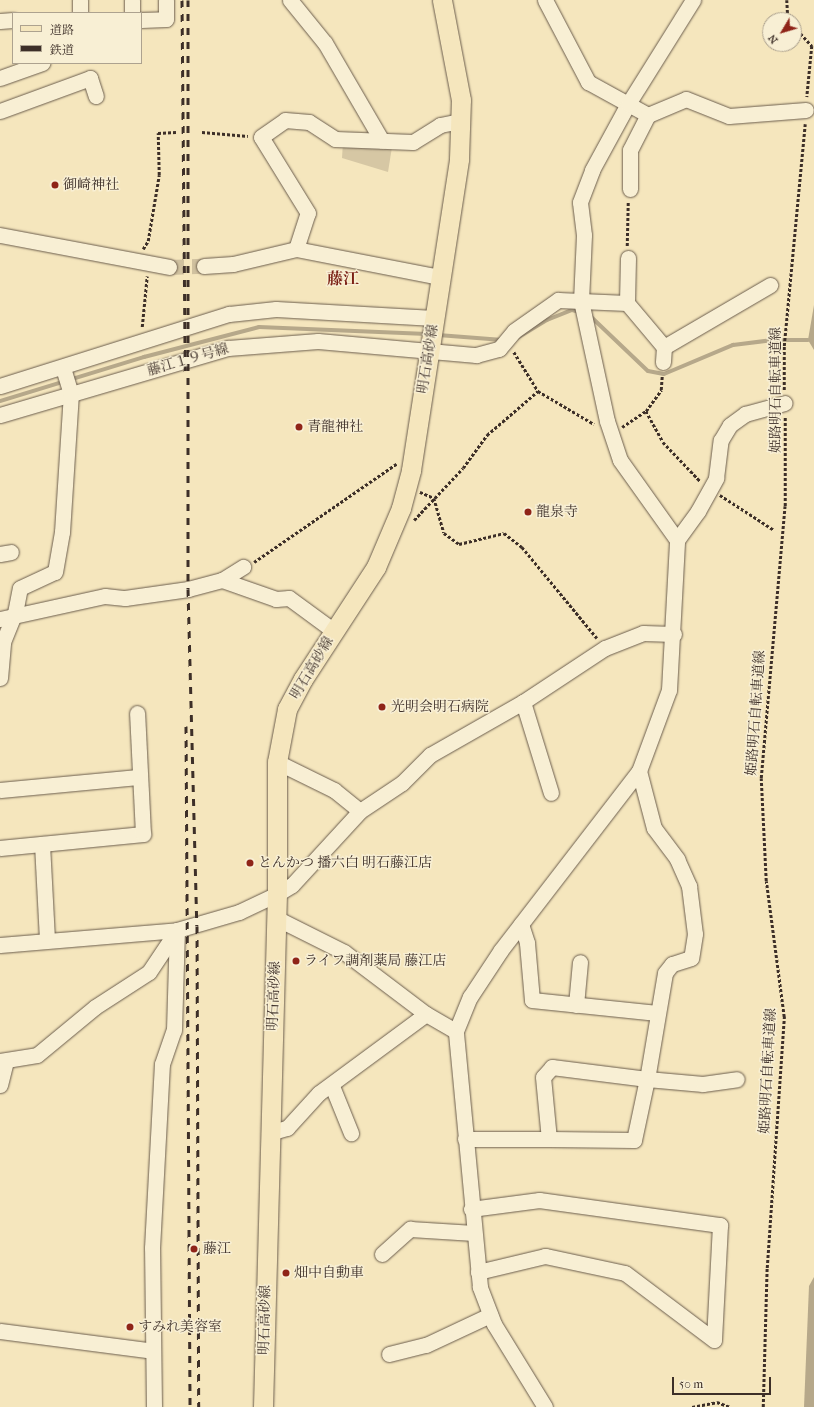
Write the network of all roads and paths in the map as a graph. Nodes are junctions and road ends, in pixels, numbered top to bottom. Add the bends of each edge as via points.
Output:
1 (80, 0) edge
2 (132, 0) edge
3 (166, 0) edge
4 (290, 0) edge
5 (442, 0) edge
6 (545, 0) edge
7 (693, 0) edge
8 (787, 0) edge
9 (80, 12) edge
10 (132, 12) edge
11 (788, 12) edge
12 (0, 20) edge
13 (12, 20) edge
14 (142, 20) edge
15 (802, 35) edge
16 (39, 64) edge
17 (0, 78) edge
18 (96, 96) dead end
19 (628, 104) junction
20 (806, 110) junction
21 (0, 111) edge
22 (648, 115) junction
23 (460, 120) junction
24 (176, 132) dead end
25 (202, 132) dead end
26 (261, 137) junction
27 (382, 141) junction
28 (630, 189) joint
29 (0, 235) edge
30 (296, 249) junction
31 (628, 258) joint
32 (144, 264) junction
33 (204, 266) tunnel mouth
34 (169, 267) tunnel mouth
35 (440, 277) junction
36 (770, 285) dead end
37 (581, 301) junction
38 (627, 303) junction
39 (432, 334) junction
40 (141, 341) junction
41 (502, 345) junction
42 (664, 347) junction
43 (663, 362) dead end
44 (63, 367) junction
45 (0, 386) edge
46 (661, 390) dead end
47 (538, 391) junction
48 (71, 394) junction
49 (784, 403) junction
50 (646, 410) junction
51 (0, 415) edge
52 (611, 434) junction
53 (413, 452) junction
54 (406, 487) junction
55 (710, 488) junction
56 (434, 498) junction
57 (394, 524) junction
58 (774, 530) dead end
59 (677, 540) junction
60 (243, 567) joint
61 (222, 580) junction
62 (15, 613) junction
63 (0, 618) edge
64 (334, 631) junction
65 (674, 634) junction
66 (603, 649) junction
67 (0, 678) edge
68 (523, 702) junction
69 (137, 713) dead end
70 (277, 762) junction
71 (639, 771) junction
72 (138, 777) junction
73 (0, 790) edge
74 (551, 792) dead end
75 (360, 811) junction
76 (42, 844) junction
77 (0, 848) edge
78 (278, 894) junction
79 (276, 918) junction
80 (521, 924) junction
81 (177, 930) junction
82 (48, 940) junction
83 (0, 945) edge
84 (580, 962) dead end
85 (576, 1005) junction
86 (657, 1013) junction
87 (426, 1014) junction
88 (456, 1031) junction
89 (3, 1061) edge
90 (647, 1079) junction
91 (737, 1080) dead end
92 (0, 1085) edge
93 (332, 1086) junction
94 (270, 1133) junction
95 (351, 1133) dead end
96 (465, 1139) junction
97 (548, 1139) junction
98 (471, 1209) junction
99 (474, 1233) junction
100 (382, 1254) dead end
101 (478, 1272) junction
102 (490, 1315) junction
103 (0, 1331) edge
104 (153, 1351) junction
105 (389, 1354) dead end
106 (154, 1407) edge
107 (263, 1407) edge
108 (545, 1407) edge
109 (692, 1407) edge
110 (730, 1407) edge
111 (763, 1407) edge

1 - 9 street
2 - 10 street
3 - 14 street via 166,19
4 - 27 street via 325,43
5 - 23 main road, 明石高砂線 via 461,100
6 - 19 street via 588,82
7 - 19 street
8 - 11 path
12 - 13 street
15 - 20 path, 姫路明石自転車道線 via 812,46
16 - 17 street
18 - 21 street via 90,78
19 - 22 street
19 - 37 street via 592,170 580,202 584,235
20 - 22 street via 729,116 686,98
20 - 49 path, 姫路明石自転車道線 via 785,329
22 - 28 street via 630,150
23 - 27 street via 440,125 413,142
23 - 35 main road, 明石高砂線 via 459,159
24 - 32 path via 158,133 159,175
25 - 26 path
26 - 27 street via 285,120 309,122 335,139
26 - 30 street via 308,213
28 - 31 path
29 - 32 street
30 - 33 street via 233,264
30 - 35 street
31 - 38 street
32 - 34 street
32 - 40 path
35 - 39 main road, 明石高砂線
36 - 42 street
37 - 38 street
37 - 41 street via 558,300 514,331
37 - 52 street
38 - 42 street
39 - 40 street via 276,309 230,314
39 - 41 street via 476,355
39 - 48 street, 藤江１９号線 via 228,348
39 - 53 main road, 明石高砂線
40 - 44 street
41 - 47 path via 512,349
42 - 43 street
44 - 45 street
44 - 48 street
46 - 50 path
47 - 52 path
47 - 56 path via 486,434 463,468
48 - 51 street, 藤江１９号線
48 - 62 street via 62,532 55,572 20,588
49 - 55 street via 746,414 730,425 721,440 716,478
49 - 111 path, 姫路明石自転車道線 via 785,506 760,778 766,881 784,1017 767,1268
50 - 52 path
50 - 55 path via 663,442
52 - 59 street via 620,460
53 - 54 main road, 明石高砂線
53 - 60 path via 269,554
54 - 56 path
54 - 57 main road, 明石高砂線
55 - 58 path
55 - 59 street
56 - 57 path via 413,520
56 - 66 path via 444,533 459,544 504,532 522,547 590,626
57 - 64 main road, 明石高砂線 via 376,567
59 - 65 street
60 - 61 street
61 - 62 street via 188,589 125,598 105,596
61 - 64 street via 276,599 289,598
62 - 63 street
62 - 67 street via 3,642
64 - 70 main road, 明石高砂線 via 287,709
65 - 66 street via 643,633
65 - 71 street via 669,690
66 - 68 street
68 - 74 street
68 - 75 street via 430,755 402,783
69 - 72 street
70 - 75 street via 334,790
70 - 78 main road, 明石高砂線
71 - 80 street
71 - 86 street via 654,828 676,859 689,886 695,934 692,958 672,964 665,973
72 - 73 street
72 - 76 street via 143,834
75 - 78 street via 292,885
76 - 77 street
76 - 82 street
78 - 79 main road, 明石高砂線
78 - 81 street via 239,912
79 - 87 street via 344,952
79 - 94 main road, 明石高砂線
80 - 85 street via 527,943 532,1000
80 - 88 street via 470,997
81 - 82 street
81 - 89 street via 149,972 95,1008 37,1055
81 - 104 street via 174,1030 162,1064 152,1248
82 - 83 street
84 - 85 street
85 - 86 street
86 - 90 street
87 - 88 street
87 - 93 street
88 - 96 street
89 - 92 street
90 - 91 street via 703,1084
90 - 97 street via 634,1140
90 - 97 street via 552,1067 543,1077
93 - 94 street via 319,1093 287,1128
93 - 95 street
94 - 107 main road, 明石高砂線
96 - 97 street
96 - 98 street
98 - 99 street
98 - 101 street via 540,1200 720,1225 714,1340 625,1273 545,1256
99 - 100 street via 410,1229
99 - 101 street
101 - 102 street
102 - 105 street via 426,1345
102 - 108 street
103 - 104 street
104 - 106 street
109 - 110 path via 716,1402

